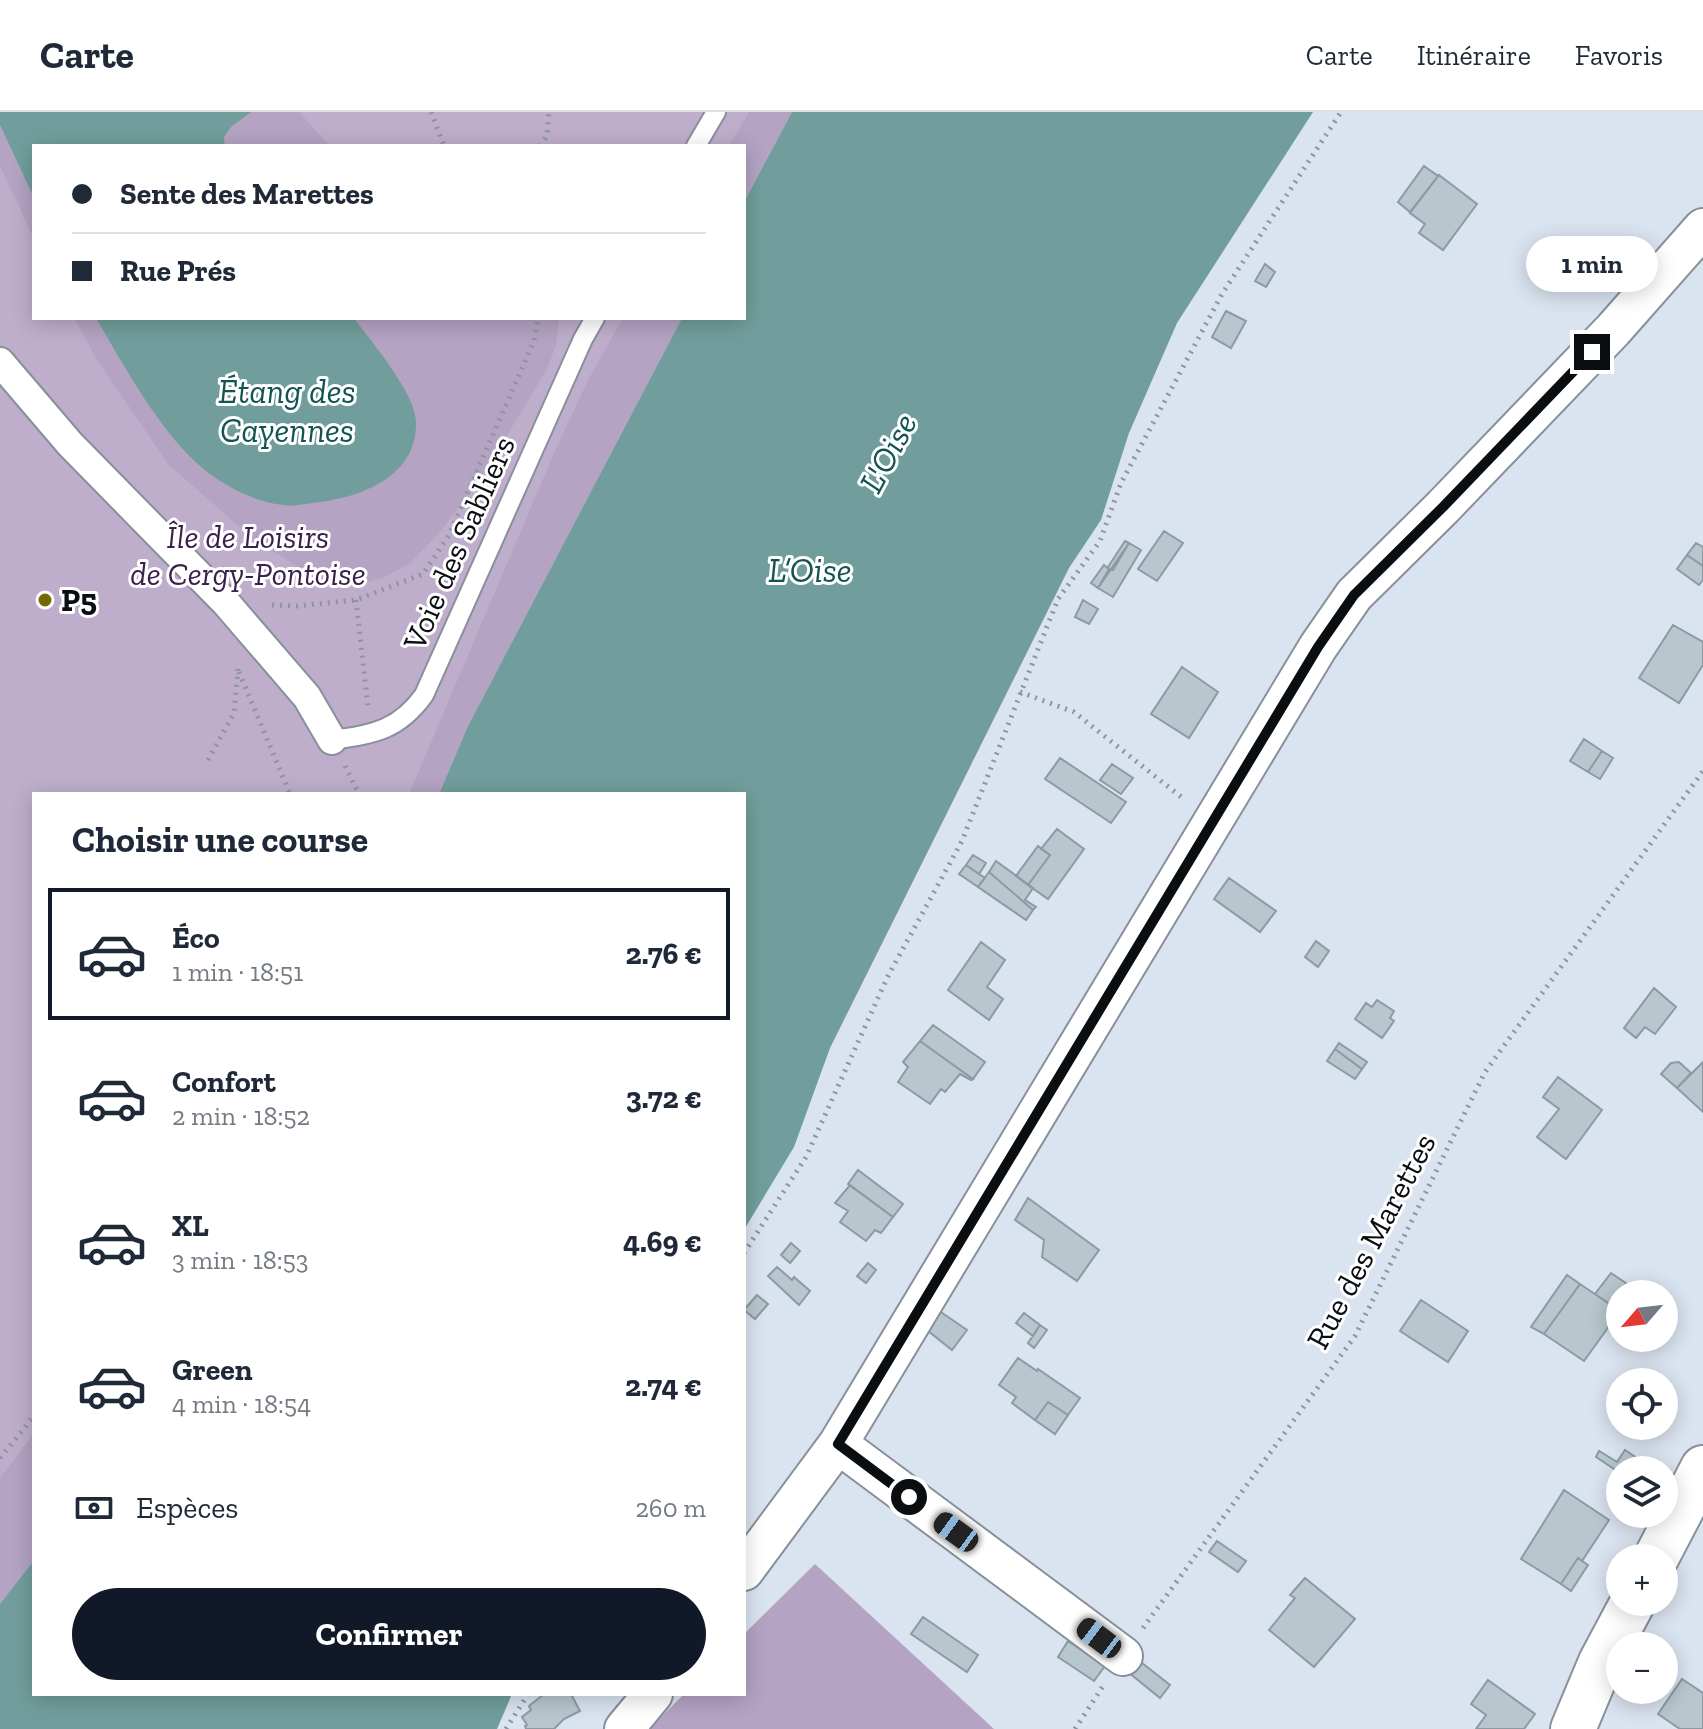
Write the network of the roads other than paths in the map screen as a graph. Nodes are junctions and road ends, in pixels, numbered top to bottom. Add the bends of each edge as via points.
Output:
1 (716, 112) edge
2 (697, 144) edge
3 (1703, 228) edge
4 (594, 320) edge
5 (0, 362) edge
6 (332, 740) joint
7 (838, 1444) junction
8 (1703, 1468) edge
9 (1663, 1544) edge
10 (746, 1568) edge
11 (1626, 1616) edge
12 (1123, 1656) road end
13 (651, 1696) edge
14 (624, 1729) edge
15 (1574, 1729) edge

1 - 2 lane
3 - 7 street via 1613,330 1354,595
4 - 6 lane, Voie des Sabliers via 424,695 390,728
5 - 6 street via 70,444 227,604 307,697
7 - 10 street
7 - 12 street
8 - 9 street
11 - 15 street
13 - 14 street

